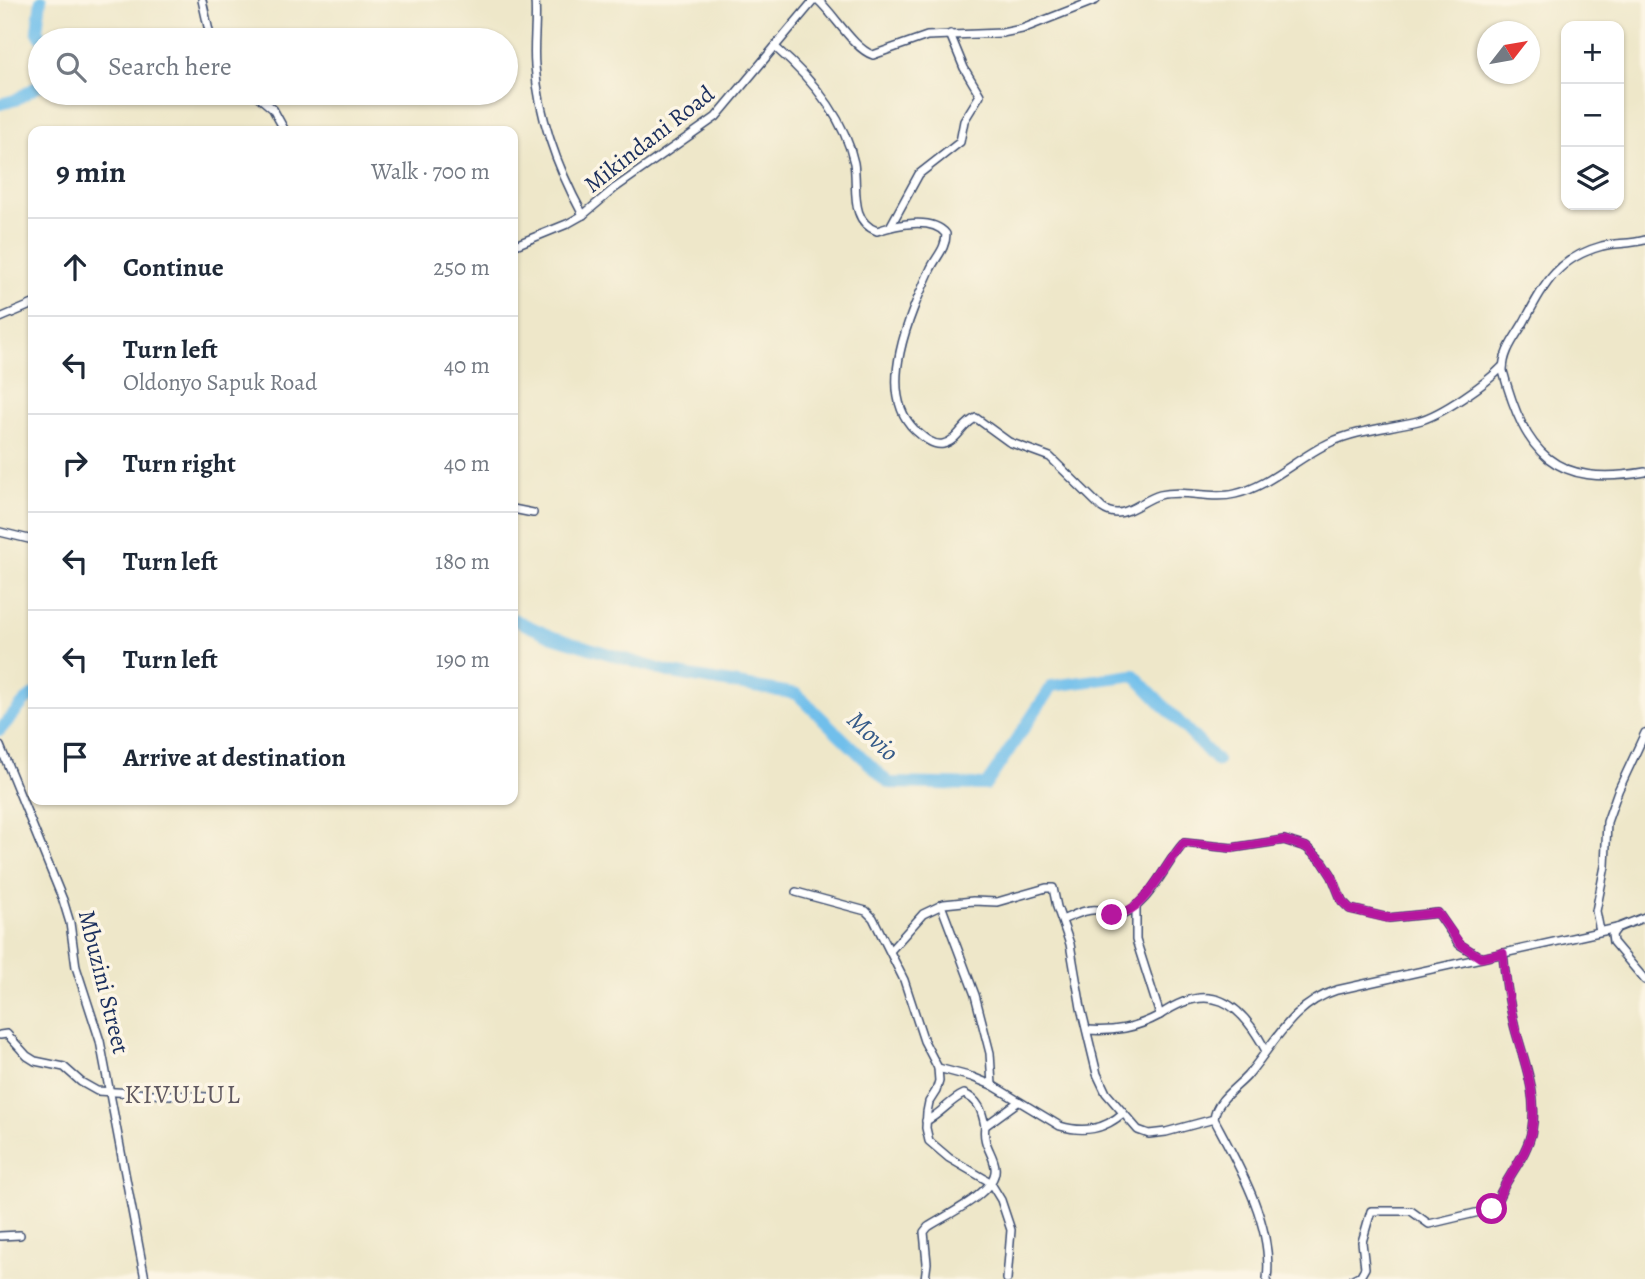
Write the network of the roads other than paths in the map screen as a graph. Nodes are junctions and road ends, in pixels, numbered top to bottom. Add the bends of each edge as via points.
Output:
1 (202, 0) edge
2 (535, 0) edge
3 (816, 0) edge
4 (1096, 0) edge
5 (208, 28) edge
6 (950, 34) junction
7 (775, 47) junction
8 (268, 105) edge
9 (282, 126) edge
10 (583, 215) junction
11 (890, 227) junction
12 (1645, 240) edge
13 (518, 244) edge
14 (28, 305) edge
15 (0, 318) edge
16 (1503, 366) junction
17 (1645, 472) edge
18 (518, 510) edge
19 (533, 513) dead end
20 (0, 532) edge
21 (28, 539) edge
22 (1645, 733) edge
23 (0, 746) edge
24 (796, 892) dead end
25 (941, 905) junction
26 (1136, 905) junction
27 (1645, 917) edge
28 (1062, 920) junction
29 (1617, 928) junction
30 (1600, 931) junction
31 (891, 950) junction
32 (1503, 953) junction
33 (1481, 958) junction
34 (1645, 980) edge
35 (1160, 1015) junction
36 (1087, 1030) junction
37 (0, 1034) edge
38 (1265, 1049) junction
39 (938, 1069) junction
40 (992, 1085) junction
41 (110, 1092) junction
42 (207, 1097) dead end
43 (1018, 1102) junction
44 (1123, 1113) junction
45 (1214, 1118) junction
46 (926, 1121) junction
47 (985, 1126) junction
48 (990, 1182) junction
49 (20, 1235) dead end
50 (0, 1236) edge
51 (145, 1279) edge
52 (925, 1279) edge
53 (1007, 1279) edge
54 (1267, 1279) edge
55 (1353, 1279) edge

1 - 5 street
2 - 10 street via 535,64 545,120 559,166
3 - 6 street via 873,55 920,38
3 - 7 street, Mikindani Road
4 - 6 street via 1013,32
6 - 11 street via 980,95 964,121 960,142 919,174
7 - 10 street, Mikindani Road via 716,117
7 - 11 street via 807,76 840,124 854,164 860,219 877,231
8 - 9 street
10 - 13 street, Mikindani Road
11 - 16 street via 926,224 946,234 898,359 897,397 903,416 927,439 943,444 976,418 1009,442 1050,457 1109,513 1123,513 1168,494 1219,497 1250,489 1337,439 1436,415
12 - 16 street via 1592,249 1559,268 1508,348
14 - 15 street
16 - 17 street via 1521,423 1538,448 1564,470 1588,475
18 - 19 street
20 - 21 street
22 - 30 street via 1607,822 1596,911
23 - 41 street, Mbuzini Street via 63,900
24 - 31 street via 866,911
25 - 28 street via 998,902 1051,887
25 - 31 street via 923,914
25 - 40 street via 975,995 990,1053
26 - 28 street via 1119,915 1096,909
26 - 33 street via 1184,843 1232,848 1284,840 1306,847 1323,862 1350,909 1388,918 1438,913 1460,944
26 - 35 street via 1136,940
27 - 29 street
28 - 36 street
29 - 30 street
29 - 34 street via 1613,942
30 - 32 street
31 - 39 street
32 - 33 street
32 - 55 street via 1510,1006 1534,1108 1522,1159 1492,1209 1429,1224 1411,1211 1371,1211 1362,1242 1365,1268
33 - 38 street via 1326,993 1290,1020
35 - 36 street via 1126,1029
35 - 38 street via 1200,998 1224,1002 1245,1016
36 - 44 street via 1101,1084
37 - 41 street via 7,1034 35,1061 58,1064 88,1088
38 - 45 street via 1216,1109
39 - 40 street
39 - 46 street via 939,1081
40 - 43 street
41 - 42 street
41 - 51 street, Mbuzini Street
43 - 44 street via 1060,1126 1080,1131 1107,1125
43 - 47 street
44 - 45 street via 1138,1130 1149,1134
45 - 54 street via 1256,1211 1269,1258
46 - 47 street via 964,1094 982,1111
46 - 48 street via 929,1141 938,1150
47 - 48 street via 986,1146 995,1167
48 - 52 street via 973,1200 924,1232
48 - 53 street via 1009,1221
49 - 50 street

